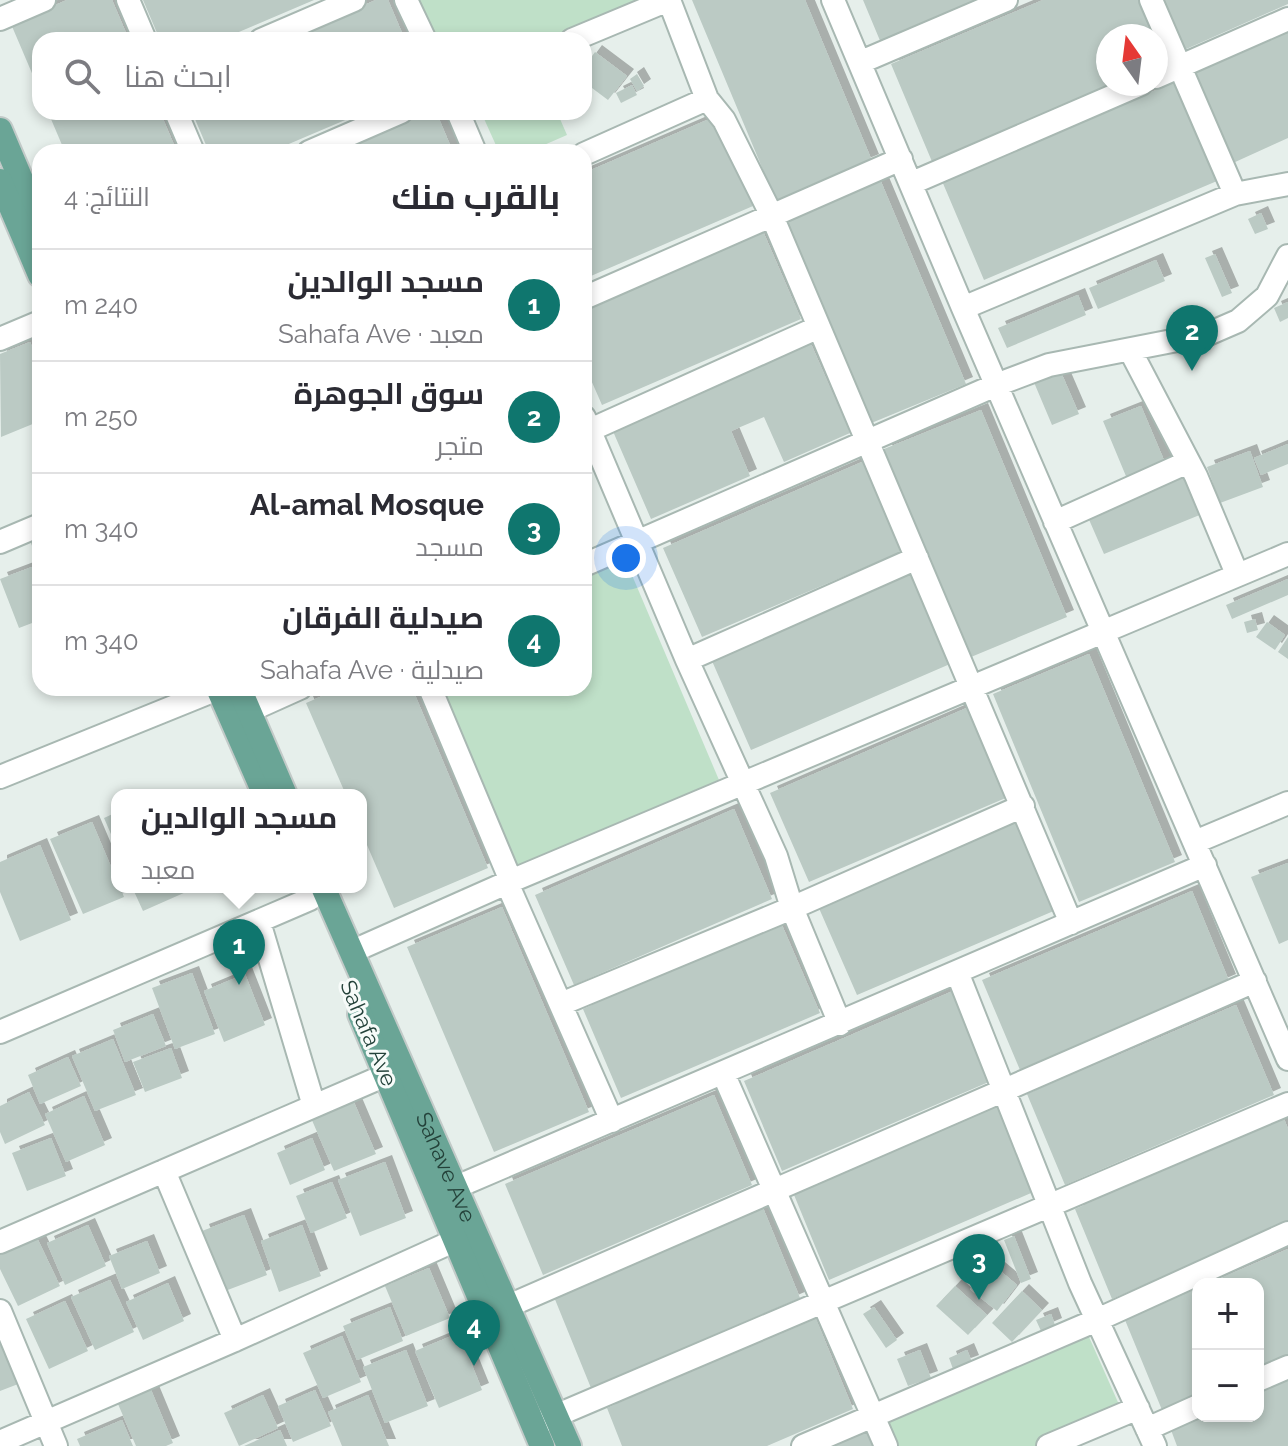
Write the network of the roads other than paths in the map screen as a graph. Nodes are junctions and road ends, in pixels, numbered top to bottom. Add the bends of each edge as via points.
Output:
1 (44, 0) edge
2 (128, 0) edge
3 (354, 0) edge
4 (406, 0) edge
5 (668, 0) edge
6 (833, 0) edge
7 (1006, 0) edge
8 (1151, 0) edge
9 (0, 19) edge
10 (1288, 19) edge
11 (142, 32) edge
12 (280, 32) edge
13 (421, 32) edge
14 (591, 32) edge
15 (861, 62) junction
16 (1180, 67) junction
17 (1168, 72) edge
18 (1113, 96) edge
19 (707, 99) junction
20 (179, 120) edge
21 (383, 120) edge
22 (461, 120) edge
23 (0, 130) edge
24 (190, 144) edge
25 (327, 144) edge
26 (472, 144) edge
27 (592, 150) edge
28 (901, 159) junction
29 (0, 181) edge
30 (912, 183) junction
31 (1288, 184) edge
32 (1235, 194) junction
33 (32, 205) edge
34 (772, 216) junction
35 (32, 256) edge
36 (1288, 256) edge
37 (592, 295) edge
38 (963, 308) junction
39 (32, 325) edge
40 (819, 327) junction
41 (0, 339) edge
42 (1130, 350) junction
43 (996, 385) junction
44 (592, 422) edge
45 (592, 436) edge
46 (867, 441) junction
47 (1188, 462) junction
48 (1055, 522) junction
49 (32, 528) edge
50 (0, 542) edge
51 (637, 543) junction
52 (1288, 554) edge
53 (917, 558) junction
54 (592, 562) edge
55 (1237, 574) junction
56 (1103, 631) junction
57 (687, 660) junction
58 (972, 686) junction
59 (199, 696) edge
60 (226, 696) edge
61 (240, 696) edge
62 (282, 696) edge
63 (433, 696) edge
64 (241, 714) junction
65 (0, 777) edge
66 (743, 784) junction
67 (263, 789) edge
68 (282, 789) edge
69 (1288, 803) edge
70 (1023, 806) junction
71 (1195, 842) junction
72 (1205, 865) junction
73 (509, 882) junction
74 (310, 893) edge
75 (314, 893) edge
76 (314, 893) edge
77 (792, 908) junction
78 (259, 922) junction
79 (1071, 923) junction
80 (351, 952) junction
81 (957, 972) junction
82 (1255, 981) junction
83 (561, 1004) junction
84 (840, 1024) junction
85 (0, 1032) edge
86 (1288, 1059) edge
87 (723, 1073) junction
88 (386, 1075) junction
89 (1004, 1088) junction
90 (1288, 1104) edge
91 (314, 1106) junction
92 (612, 1121) junction
93 (164, 1171) junction
94 (454, 1188) junction
95 (774, 1189) junction
96 (1050, 1206) junction
97 (1288, 1233) edge
98 (456, 1240) junction
99 (0, 1242) edge
100 (824, 1304) junction
101 (506, 1307) junction
102 (0, 1311) edge
103 (1097, 1320) junction
104 (235, 1340) junction
105 (1288, 1367) edge
106 (1264, 1377) edge
107 (1138, 1408) junction
108 (1192, 1410) edge
109 (873, 1416) junction
110 (46, 1422) junction
111 (562, 1431) edge
112 (1151, 1437) edge
113 (534, 1439) edge
114 (0, 1442) edge
115 (56, 1446) edge
116 (803, 1446) edge
117 (886, 1446) edge
118 (1048, 1446) edge

1 - 9 street
2 - 11 street
3 - 12 street
4 - 13 street
5 - 14 street
5 - 19 street
6 - 15 street
7 - 15 street
8 - 16 street
10 - 16 street
15 - 28 street
16 - 17 street
16 - 32 street
18 - 30 street
19 - 27 street
19 - 34 street via 724,120
20 - 24 street
21 - 25 street
22 - 26 street
23 - 33 main road
28 - 30 street
28 - 34 street
29 - 35 main road
30 - 38 street
31 - 32 street
32 - 38 street
34 - 37 street
34 - 40 street
36 - 42 street via 1267,296 1238,321 1208,334
38 - 43 street
39 - 41 street
40 - 44 street
40 - 46 street
42 - 43 street via 1049,365
42 - 47 street
43 - 46 street
43 - 48 street
45 - 51 street
46 - 51 street
46 - 53 street
47 - 48 street
47 - 55 street
48 - 56 street
49 - 50 street
51 - 54 street
51 - 57 street
52 - 55 street
53 - 57 street
53 - 58 street
55 - 56 street
56 - 58 street
56 - 71 street
57 - 66 street
58 - 66 street
58 - 70 street
59 - 65 street
60 - 64 main road
61 - 64 main road
62 - 64 street
63 - 73 street
64 - 67 main road
64 - 68 main road
66 - 73 street
66 - 77 street via 776,856
69 - 71 street
70 - 77 street
70 - 79 street
71 - 72 street
72 - 79 street
72 - 82 street
73 - 80 street
73 - 83 street
74 - 78 street
75 - 80 main road, Sahave Ave
76 - 88 main road, Sahafa Ave
77 - 83 street
77 - 84 street
78 - 85 street
78 - 91 street
79 - 81 street
80 - 94 main road, Sahave Ave
81 - 84 street
81 - 89 street
82 - 86 street
82 - 89 street
83 - 92 street
84 - 87 street
87 - 92 street
87 - 95 street
88 - 91 street
88 - 98 main road, Sahafa Ave
89 - 95 street
89 - 96 street
90 - 96 street
91 - 93 street
92 - 94 street
93 - 99 street
93 - 104 street
94 - 101 main road, Sahave Ave
95 - 100 street
95 - 101 street
96 - 100 street
96 - 103 street
97 - 103 street
98 - 104 street
98 - 113 main road, Sahafa Ave
100 - 109 street
100 - 111 street
101 - 111 main road, Sahave Ave
102 - 110 street
103 - 107 street
103 - 109 street
104 - 110 street
105 - 106 street
107 - 112 street
107 - 118 street
108 - 112 street
109 - 116 street
109 - 117 street
110 - 114 street
110 - 115 street
111 - 113 street

